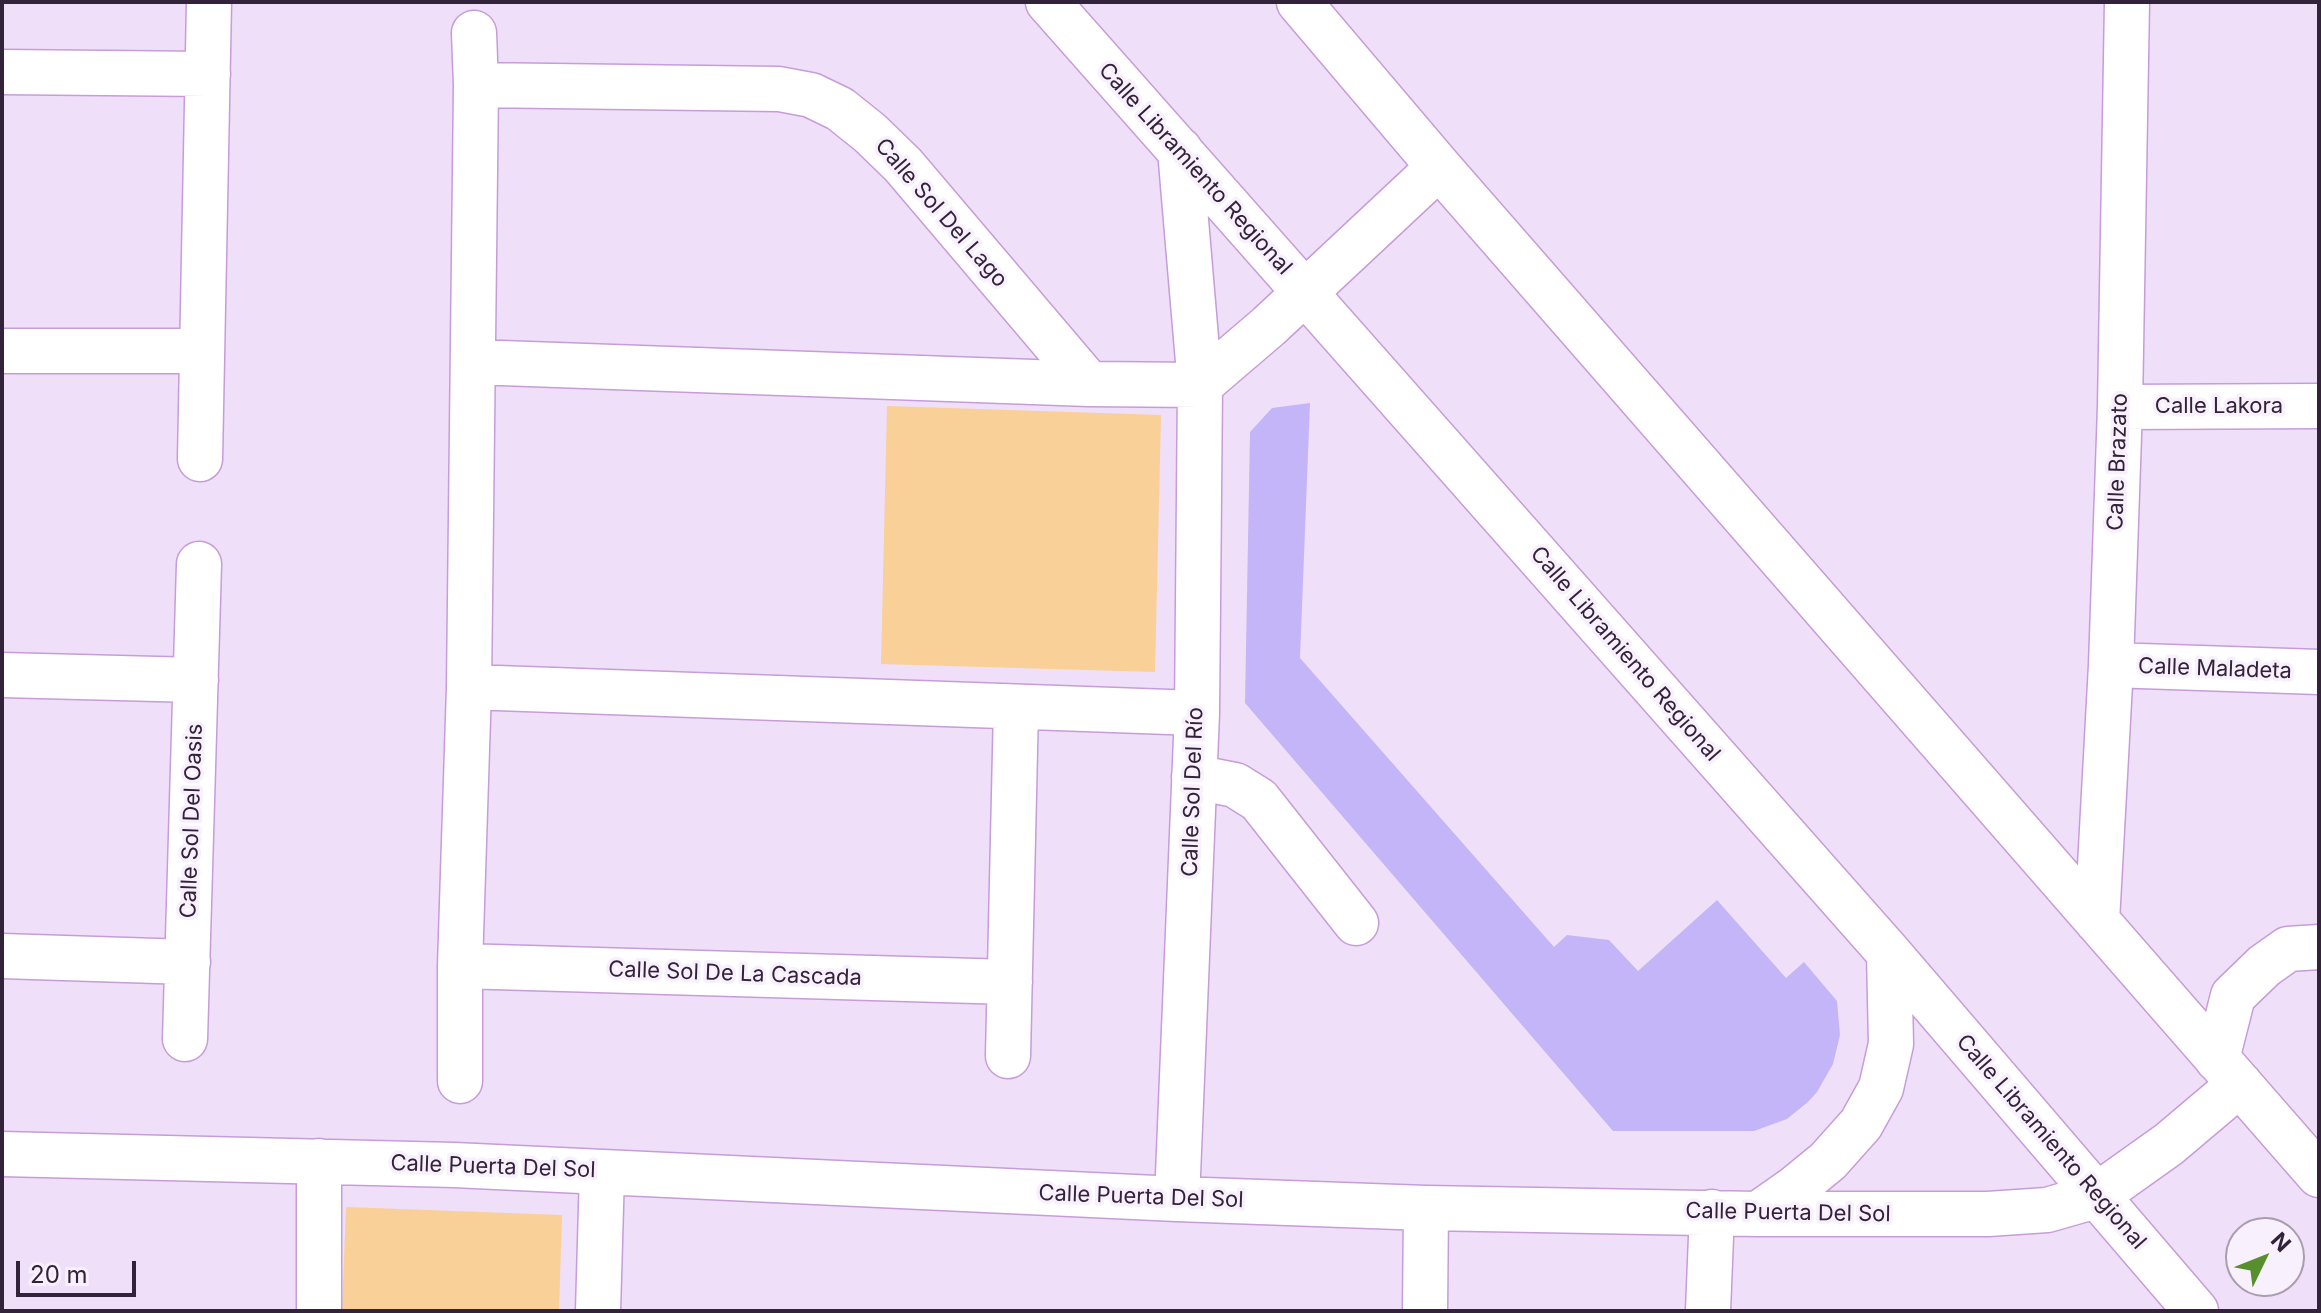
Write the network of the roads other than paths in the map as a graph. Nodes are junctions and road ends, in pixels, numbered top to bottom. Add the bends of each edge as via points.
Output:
1 (209, 2) edge
2 (1048, 2) edge
3 (1299, 2) edge
4 (2127, 2) edge
5 (474, 33) dead end
6 (2, 72) edge
7 (208, 74) junction
8 (476, 85) junction
9 (1180, 150) junction
10 (1439, 167) junction
11 (1305, 293) junction
12 (2, 351) edge
13 (202, 351) junction
14 (473, 362) junction
15 (1089, 384) junction
16 (1200, 385) junction
17 (2319, 406) edge
18 (2120, 407) junction
19 (200, 459) dead end
20 (199, 564) dead end
21 (2111, 665) junction
22 (2319, 672) edge
23 (2, 675) edge
24 (196, 680) junction
25 (469, 687) junction
26 (1016, 707) junction
27 (1197, 713) junction
28 (1194, 777) junction
29 (2097, 921) junction
30 (1356, 923) dead end
31 (2319, 947) edge
32 (1889, 953) junction
33 (2, 956) edge
34 (188, 962) junction
35 (460, 966) junction
36 (1010, 982) junction
37 (185, 1039) dead end
38 (1008, 1056) dead end
39 (2228, 1072) junction
40 (460, 1081) dead end
41 (2, 1154) edge
42 (319, 1161) junction
43 (602, 1172) junction
44 (2319, 1175) edge
45 (2096, 1196) junction
46 (1177, 1199) junction
47 (1426, 1208) junction
48 (1712, 1212) junction
49 (1758, 1214) junction
50 (319, 1311) edge
51 (598, 1311) edge
52 (1425, 1311) edge
53 (1708, 1311) edge
54 (2196, 1311) edge

1 - 7 street
2 - 9 street, Calle Libramiento Regional
3 - 10 street
4 - 18 street, Calle Brazato
5 - 8 street
6 - 7 street
7 - 13 street
8 - 14 street
8 - 15 street, Calle Sol Del Lago via 779,89 811,95 840,109 903,165
9 - 11 street, Calle Libramiento Regional
9 - 16 street, Calle Sol Del Río
10 - 11 street
10 - 29 street
11 - 16 street
11 - 32 street, Calle Libramiento Regional
12 - 13 street
13 - 19 street
14 - 15 street
14 - 25 street
15 - 16 street
16 - 27 street, Calle Sol Del Río
17 - 18 street, Calle Lakora
18 - 21 street, Calle Brazato
20 - 24 street, Calle Sol Del Oasis
21 - 22 street, Calle Maladeta
21 - 29 street, Calle Brazato
23 - 24 street
24 - 34 street, Calle Sol Del Oasis
25 - 26 street
25 - 35 street
26 - 27 street
26 - 36 street
27 - 28 street, Calle Sol Del Río
28 - 30 street via 1235,785 1259,800
28 - 46 street, Calle Sol Del Río
29 - 39 street
31 - 39 street via 2288,949 2233,996
32 - 45 street, Calle Libramiento Regional
32 - 49 street via 1891,1044 1881,1088 1861,1124 1828,1161
33 - 34 street
34 - 37 street, Calle Sol Del Oasis
35 - 36 street, Calle Sol De La Cascada
35 - 40 street
36 - 38 street
39 - 44 street
39 - 45 street, Calle Puerta Del Sol via 2169,1144
41 - 42 street, Calle Puerta Del Sol
42 - 43 street, Calle Puerta Del Sol
42 - 50 street
43 - 46 street, Calle Puerta Del Sol
43 - 51 street
45 - 49 street, Calle Puerta Del Sol via 2047,1210 1988,1214
45 - 54 street, Calle Libramiento Regional
46 - 47 street, Calle Puerta Del Sol
47 - 48 street, Calle Puerta Del Sol
47 - 52 street
48 - 49 street, Calle Puerta Del Sol
48 - 53 street

